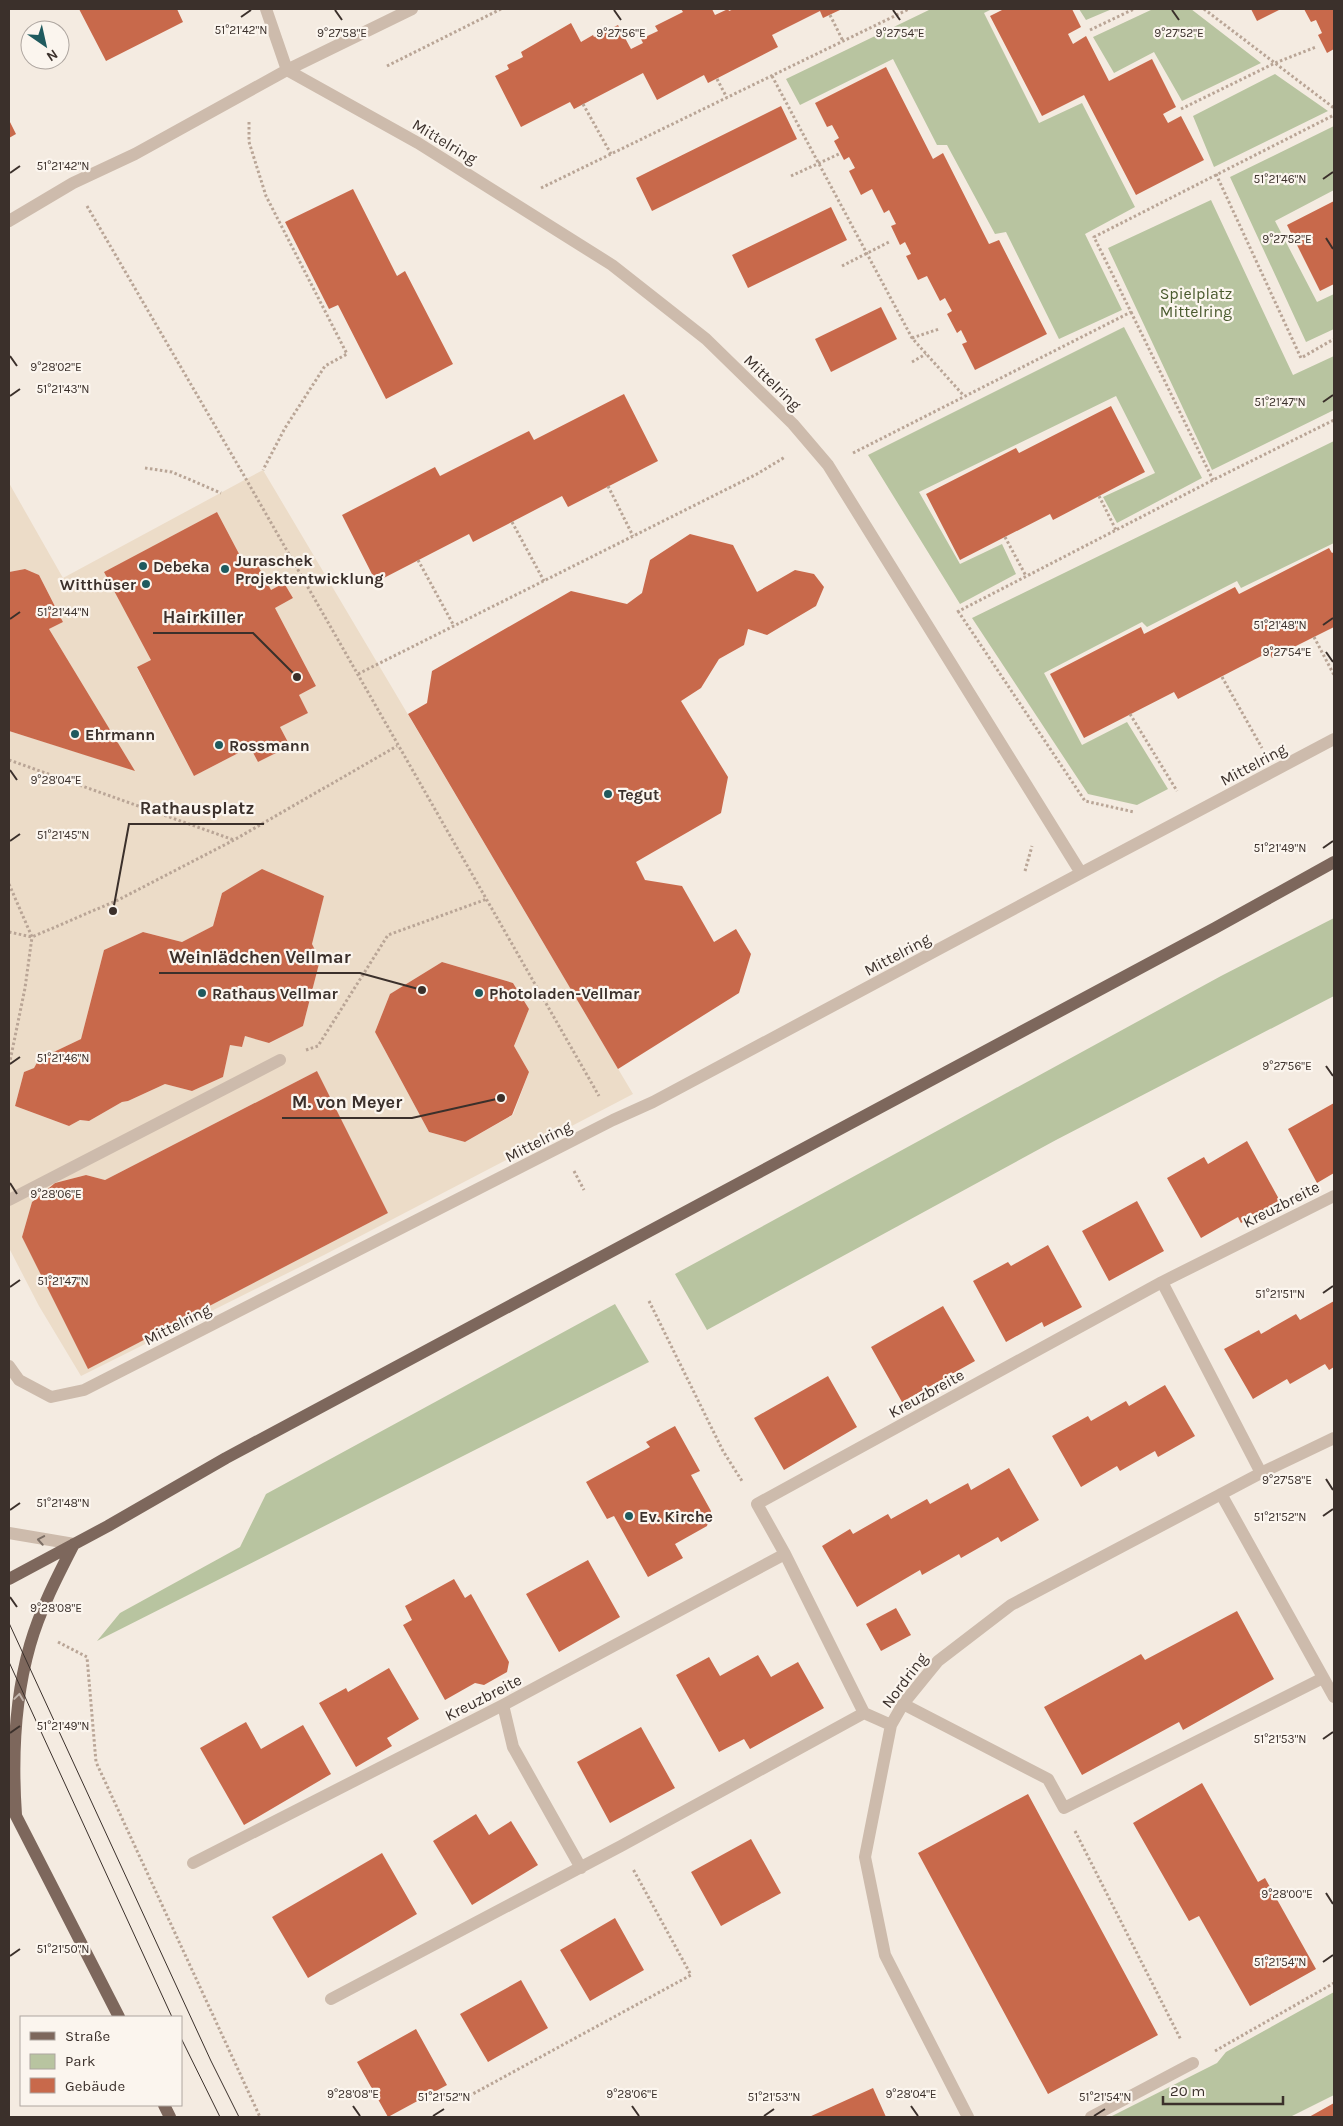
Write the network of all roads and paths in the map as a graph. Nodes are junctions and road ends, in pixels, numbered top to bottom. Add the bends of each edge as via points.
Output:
1 (266, 9) edge
2 (412, 9) edge
3 (501, 9) edge
4 (909, 9) edge
5 (1134, 9) edge
6 (1204, 9) edge
7 (830, 15) dead end
8 (1090, 30) dead end
9 (843, 41) junction
10 (1316, 47) dead end
11 (1276, 63) junction
12 (387, 66) dead end
13 (287, 70) junction
14 (772, 76) junction
15 (717, 79) dead end
16 (727, 98) junction
17 (583, 104) dead end
18 (1334, 108) edge
19 (1181, 109) dead end
20 (1334, 115) edge
21 (249, 120) dead end
22 (611, 154) junction
23 (839, 154) dead end
24 (819, 163) junction
25 (1216, 174) junction
26 (791, 176) dead end
27 (74, 183) junction
28 (513, 202) junction
29 (9, 221) edge
30 (889, 242) dead end
31 (867, 253) junction
32 (842, 266) dead end
33 (1131, 312) junction
34 (939, 329) dead end
35 (912, 338) junction
36 (1334, 340) edge
37 (926, 354) junction
38 (912, 362) dead end
39 (964, 396) junction
40 (1334, 420) edge
41 (809, 443) junction
42 (828, 465) junction
43 (145, 468) dead end
44 (263, 470) dead end
45 (1213, 480) junction
46 (608, 486) dead end
47 (221, 493) dead end
48 (1099, 496) dead end
49 (512, 522) dead end
50 (1116, 530) junction
51 (633, 536) junction
52 (1005, 537) dead end
53 (418, 560) dead end
54 (1026, 576) junction
55 (544, 581) junction
56 (958, 612) junction
57 (454, 626) junction
58 (927, 627) junction
59 (1314, 637) dead end
60 (358, 674) junction
61 (1334, 675) edge
62 (1222, 676) dead end
63 (1130, 714) dead end
64 (1334, 740) edge
65 (1270, 744) dead end
66 (398, 746) junction
67 (1262, 748) junction
68 (1253, 752) dead end
69 (9, 760) edge
70 (1186, 788) dead end
71 (1178, 792) junction
72 (1170, 796) dead end
73 (1137, 813) dead end
74 (234, 840) junction
75 (1033, 841) dead end
76 (1334, 862) edge
77 (1081, 873) junction
78 (1024, 875) dead end
79 (9, 884) edge
80 (487, 899) junction
81 (9, 932) edge
82 (32, 937) junction
83 (280, 1060) joint
84 (9, 1066) edge
85 (607, 1094) dead end
86 (600, 1098) junction
87 (613, 1120) junction
88 (1334, 1196) edge
89 (9, 1200) edge
90 (1162, 1282) junction
91 (649, 1301) dead end
92 (9, 1366) edge
93 (1334, 1438) edge
94 (1261, 1473) junction
95 (1221, 1494) junction
96 (757, 1504) junction
97 (9, 1533) edge
98 (74, 1544) junction
99 (785, 1554) junction
100 (9, 1579) edge
101 (35, 1630) junction
102 (1324, 1678) junction
103 (1334, 1697) edge
104 (903, 1704) junction
105 (503, 1705) junction
106 (864, 1713) junction
107 (891, 1725) junction
108 (9, 1801) edge
109 (1064, 1808) junction
110 (16, 1815) junction
111 (621, 1846) junction
112 (193, 1863) dead end
113 (580, 1868) junction
114 (1334, 1983) edge
115 (331, 1999) dead end
116 (118, 2016) edge
117 (1193, 2063) junction
118 (468, 2096) dead end
119 (260, 2117) edge
120 (968, 2117) edge
121 (1090, 2117) edge

1 - 13 street
2 - 13 street
3 - 12 path
4 - 9 path
5 - 8 path
6 - 11 path
7 - 9 path
9 - 14 path
10 - 11 path
11 - 18 path
11 - 19 path
13 - 27 street via 135,154
13 - 28 street, Mittelring via 418,143
14 - 16 path
14 - 24 path
15 - 16 path
16 - 22 path
17 - 22 path
20 - 25 path
21 - 44 path via 249,142 266,196 347,354 325,366 285,428
22 - 28 path
23 - 24 path
24 - 26 path
24 - 31 path
25 - 33 path via 1094,237
25 - 36 path via 1301,358
27 - 29 street
27 - 60 path
28 - 41 street, Mittelring via 612,266 706,339
30 - 31 path
31 - 32 path
31 - 35 path
33 - 39 path
33 - 45 path
34 - 35 path
35 - 37 path
37 - 38 path
37 - 39 path
39 - 42 path
40 - 45 path
41 - 42 street, Mittelring
41 - 51 path via 757,474
42 - 58 street, Mittelring
43 - 47 path via 172,472
45 - 50 path
46 - 51 path
48 - 50 path
49 - 55 path
50 - 54 path
51 - 55 path
52 - 54 path
53 - 57 path
54 - 56 path
55 - 57 path
56 - 58 path
56 - 73 path via 1085,801
57 - 60 path
58 - 77 street, Mittelring
59 - 61 path
60 - 66 path
62 - 67 path
63 - 71 path
64 - 77 street, Mittelring
65 - 67 path
66 - 74 path
66 - 80 path
67 - 68 path
69 - 74 path
70 - 71 path
71 - 72 path
74 - 82 path via 118,900
75 - 78 path
76 - 98 main road via 226,1458
77 - 87 street, Mittelring via 832,1008
79 - 82 path
80 - 83 path via 388,935 318,1046
80 - 86 path
81 - 82 path
82 - 84 path
83 - 89 street
85 - 86 path
86 - 87 path
87 - 92 street, Mittelring via 84,1390 51,1397 19,1380
88 - 90 street, Kreuzbreite
90 - 94 street
90 - 96 street, Kreuzbreite
91 - 96 path via 724,1451
93 - 94 street, Nordring
94 - 95 street, Nordring
95 - 102 street
95 - 104 street, Nordring via 1011,1605 938,1661
96 - 99 street
98 -> 97 street
98 - 100 main road
98 - 101 main road via 52,1586
99 - 105 street, Kreuzbreite
99 - 106 street
110 -> 101 main road via 15,1730 23,1674
101 - 119 path via 87,1657 96,1762
102 - 103 street
102 - 109 street
104 - 107 street, Nordring
104 - 109 street via 1048,1779
105 - 112 street, Kreuzbreite
105 - 113 street via 513,1747
106 - 107 street
106 - 111 street
107 - 120 street, Nordring via 865,1856 885,1955
108 - 110 main road
109 - 117 path
110 - 116 main road
111 - 113 street
111 - 118 path via 691,1975
113 - 115 street
114 - 117 path
117 - 121 street

